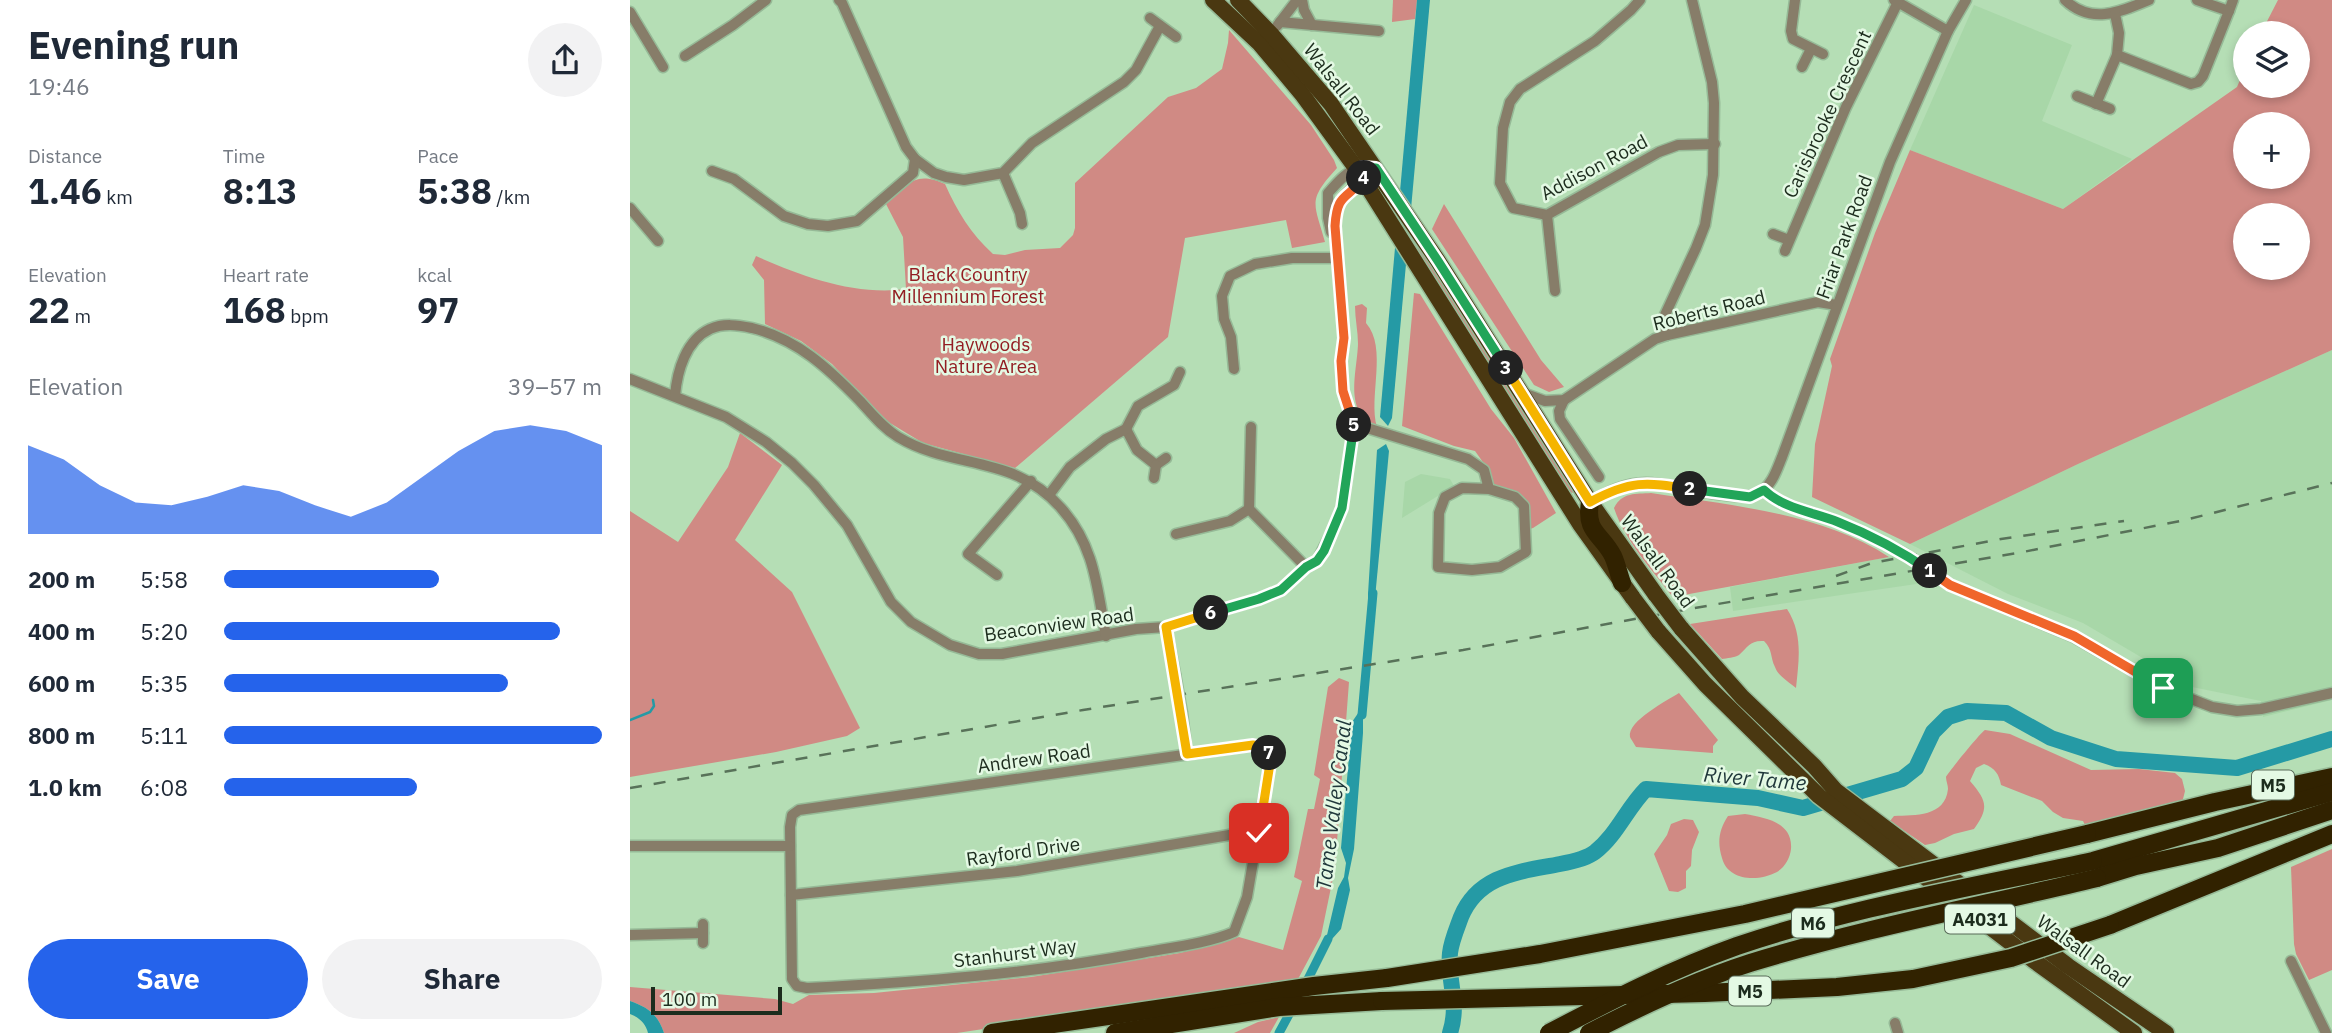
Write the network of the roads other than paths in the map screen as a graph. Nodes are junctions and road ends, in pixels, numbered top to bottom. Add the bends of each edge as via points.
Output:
1 (766, 0) edge
2 (839, 0) edge
3 (1213, 0) edge
4 (1238, 0) edge
5 (1300, 0) edge
6 (1640, 0) edge
7 (1692, 0) edge
8 (1795, 0) edge
9 (1966, 0) edge
10 (2065, 0) edge
11 (2149, 0) edge
12 (2197, 0) edge
13 (2233, 0) edge
14 (1896, 1) edge
15 (2229, 11) junction
16 (630, 12) edge
17 (2115, 14) junction
18 (1150, 18) dead end
19 (1312, 25) junction
20 (1160, 26) junction
21 (1379, 31) dead end
22 (1948, 32) junction
23 (1270, 33) junction
24 (1176, 37) dead end
25 (1811, 49) junction
26 (1823, 54) dead end
27 (2117, 55) junction
28 (685, 56) dead end
29 (663, 66) dead end
30 (1802, 67) dead end
31 (2077, 96) dead end
32 (2096, 104) junction
33 (2110, 109) dead end
34 (1715, 144) junction
35 (915, 159) junction
36 (712, 171) dead end
37 (1365, 171) junction
38 (1003, 173) junction
39 (630, 208) edge
40 (1032, 212) dead end
41 (1547, 215) junction
42 (1773, 234) dead end
43 (658, 241) dead end
44 (1337, 258) junction
45 (1555, 291) dead end
46 (1837, 305) junction
47 (1667, 335) junction
48 (1234, 369) dead end
49 (1180, 372) dead end
50 (630, 379) edge
51 (1521, 393) junction
52 (675, 396) junction
53 (1564, 400) junction
54 (1354, 424) junction
55 (1251, 427) dead end
56 (1126, 429) junction
57 (1166, 457) dead end
58 (1156, 465) junction
59 (1592, 473) dead end
60 (1154, 478) dead end
61 (1031, 481) junction
62 (1489, 489) junction
63 (1764, 490) junction
64 (1049, 495) junction
65 (1590, 502) junction
66 (1249, 509) junction
67 (1573, 513) junction
68 (1176, 534) dead end
69 (1306, 567) junction
70 (997, 575) dead end
71 (1628, 591) junction
72 (1166, 627) junction
73 (1106, 636) junction
74 (2332, 693) edge
75 (1187, 754) junction
76 (2332, 768) edge
77 (2332, 777) edge
78 (2332, 792) edge
79 (2215, 802) junction
80 (2332, 810) edge
81 (1259, 833) junction
82 (2332, 834) edge
83 (630, 846) edge
84 (790, 846) junction
85 (2095, 870) junction
86 (791, 895) junction
87 (1234, 932) joint
88 (703, 933) dead end
89 (630, 935) edge
90 (2291, 961) dead end
91 (797, 986) joint
92 (2142, 1024) edge
93 (2327, 1028) edge
94 (992, 1033) edge
95 (1115, 1033) edge
96 (1549, 1033) edge
97 (1589, 1033) edge
98 (2166, 1033) edge

1 - 28 street
2 - 35 street
3 - 23 main road, Walsall Road / A4031
4 - 23 main road, Walsall Road / A4031
5 - 19 street
5 - 23 street
6 - 41 street, Addison Road via 1595,41 1520,89 1510,102 1503,128 1500,183 1513,208
7 - 34 street via 1712,82
8 - 25 street via 1791,35
9 - 22 street, Friar Park Road
10 - 17 street via 2090,15
11 - 17 street
12 - 15 street
13 - 15 street
14 - 22 street
14 - 42 street, Carisbrooke Crescent via 1787,246
15 - 27 street via 2198,82 2184,82
16 - 29 street
17 - 27 street
18 - 20 street
19 - 21 street
19 - 23 street
20 - 24 street
20 - 38 street via 1130,76 1032,143
22 - 46 street, Friar Park Road via 1890,162
23 - 37 main road, Walsall Road / A4031 via 1302,94
23 - 37 main road, Walsall Road / A4031 via 1324,95
25 - 26 street
25 - 30 street
27 - 32 street
31 - 32 street
32 - 33 street
34 - 41 street, Addison Road via 1678,145 1659,152
34 - 47 street via 1705,225 1664,317
35 - 36 street via 913,173 857,221 828,226 784,216 734,179
35 - 38 street via 934,173 964,180
37 - 44 street, Beaconview Road via 1336,211
37 - 51 main road, Walsall Road / A4031 via 1395,196
37 - 67 main road, Walsall Road / A4031 via 1390,220
38 - 40 street via 1021,218
39 - 43 street
41 - 45 street
44 - 48 street via 1255,264 1230,276 1222,296
44 - 54 street, Beaconview Road via 1343,391
46 - 47 street, Roberts Road via 1818,302
46 - 63 street, Friar Park Road via 1782,457
47 - 53 street, Roberts Road via 1641,347
49 - 56 street via 1174,385 1138,406
50 - 52 street, Beaconview Road
51 - 53 street via 1545,401
51 - 65 main road, Walsall Road / A4031
52 - 61 street via 690,345 704,332 734,324 806,351 899,438 927,451
52 - 73 street, Beaconview Road via 726,417 792,463 847,525 891,602 932,635 979,654
53 - 59 street via 1560,419
54 - 62 street via 1468,459 1484,470
54 - 69 street, Beaconview Road via 1342,508 1324,551
55 - 66 street
56 - 58 street via 1137,450
56 - 64 street via 1070,467
57 - 58 street
58 - 60 street
61 - 64 street
61 - 70 street via 968,554
62 - 62 street via 1515,497 1524,506 1526,552 1500,567 1438,566 1439,513 1445,497 1462,488
63 - 65 street via 1750,497 1645,483 1618,488
63 - 74 street, bridge via 1782,503 1874,537 1950,585 2074,636 2152,682 2212,707 2261,709
64 - 73 street via 1074,523 1093,564
65 - 67 highway
65 - 71 highway via 1590,524 1613,556
65 - 92 main road, Walsall Road / A4031, bridge via 1681,628 1836,791
66 - 68 street via 1230,521
66 - 69 street
67 - 71 main road, Walsall Road / A4031
69 - 72 street, Beaconview Road via 1281,590
71 - 92 main road, Walsall Road / A4031, bridge via 1705,684 1819,796
72 - 73 street, Beaconview Road
72 - 75 street, bridge
75 - 81 street, Andrew Road via 1253,745 1268,750 1271,757
75 - 84 street, Andrew Road via 799,810 792,815
76 - 79 highway, M5
77 - 79 highway, M5
78 - 85 highway, M6
79 - 94 highway, M5, bridge via 1745,914 1540,954
80 - 85 highway, M6 via 2218,848
81 - 86 street, Rayford Drive via 1017,871
81 - 87 street, Andrew Road via 1247,897
82 - 95 highway, M5, bridge via 2110,925 2011,958 1913,979 1705,993 1279,1007
83 - 84 street
84 - 86 street, Andrew Road
85 - 96 highway, M6, bridge via 1820,921 1657,978
85 - 97 highway, M6, bridge via 1748,964 1671,993
86 - 91 street, Andrew Road via 792,979
87 - 91 street, Stanhurst Way via 1048,969 883,984
88 - 89 street
90 - 93 street
92 - 98 main road, Walsall Road / A4031

